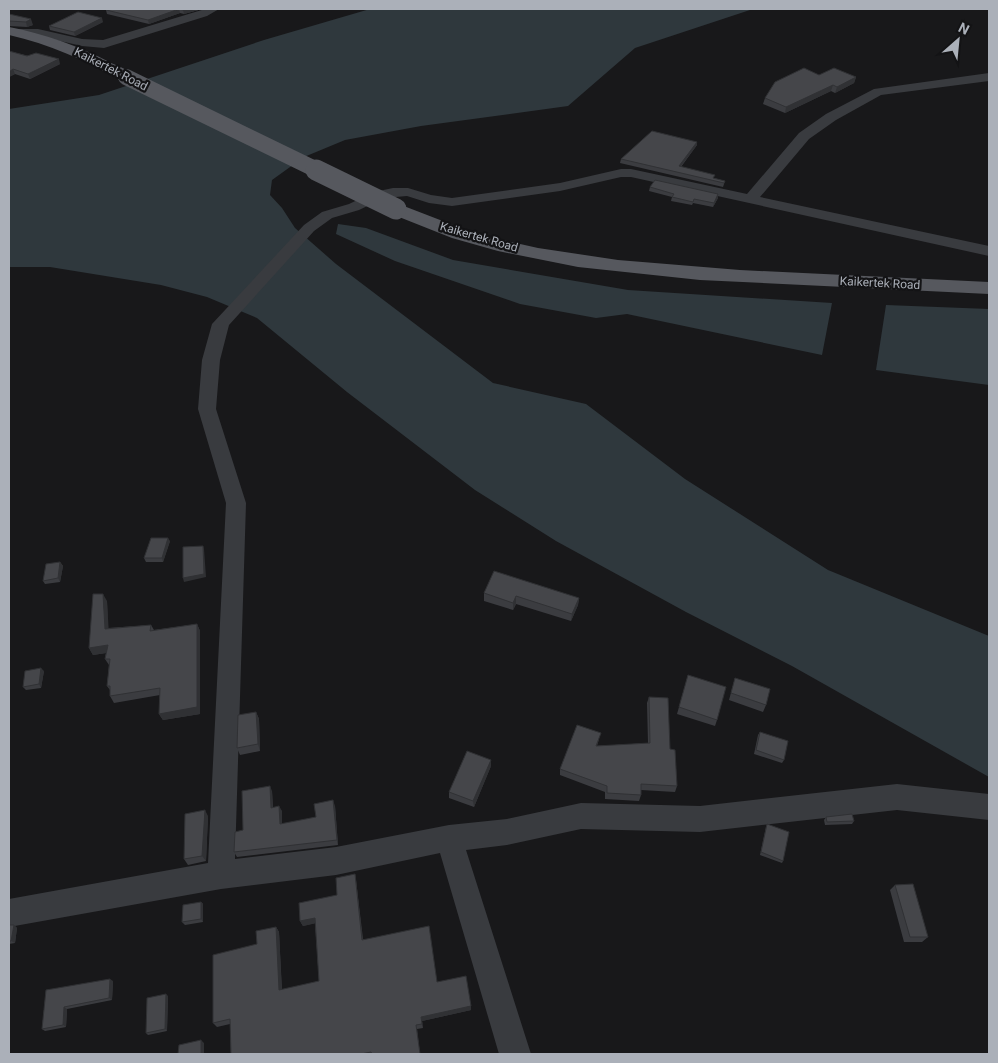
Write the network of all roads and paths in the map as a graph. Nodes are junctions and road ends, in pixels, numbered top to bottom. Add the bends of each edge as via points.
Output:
1 (213, 9) edge
2 (12, 32) edge
3 (989, 77) edge
4 (750, 199) junction
5 (989, 251) edge
6 (989, 288) edge
7 (989, 807) edge
8 (449, 838) junction
9 (221, 875) junction
10 (9, 913) edge
11 (515, 1054) edge

1 - 2 street via 104,44 89,44 31,30
2 - 6 main road, Kaikertek Road, bridge via 52,41 82,53 126,78 396,209 459,234 504,246 629,268 709,275
3 - 4 street via 878,92 831,117 804,136
4 - 5 street
4 - 9 street via 641,174 621,173 452,202 408,192 379,195 327,215 309,228 221,324 210,360 208,409 236,503
7 - 8 street via 898,797 700,818 581,816 507,832
8 - 9 street via 336,861
8 - 11 street
9 - 10 street

